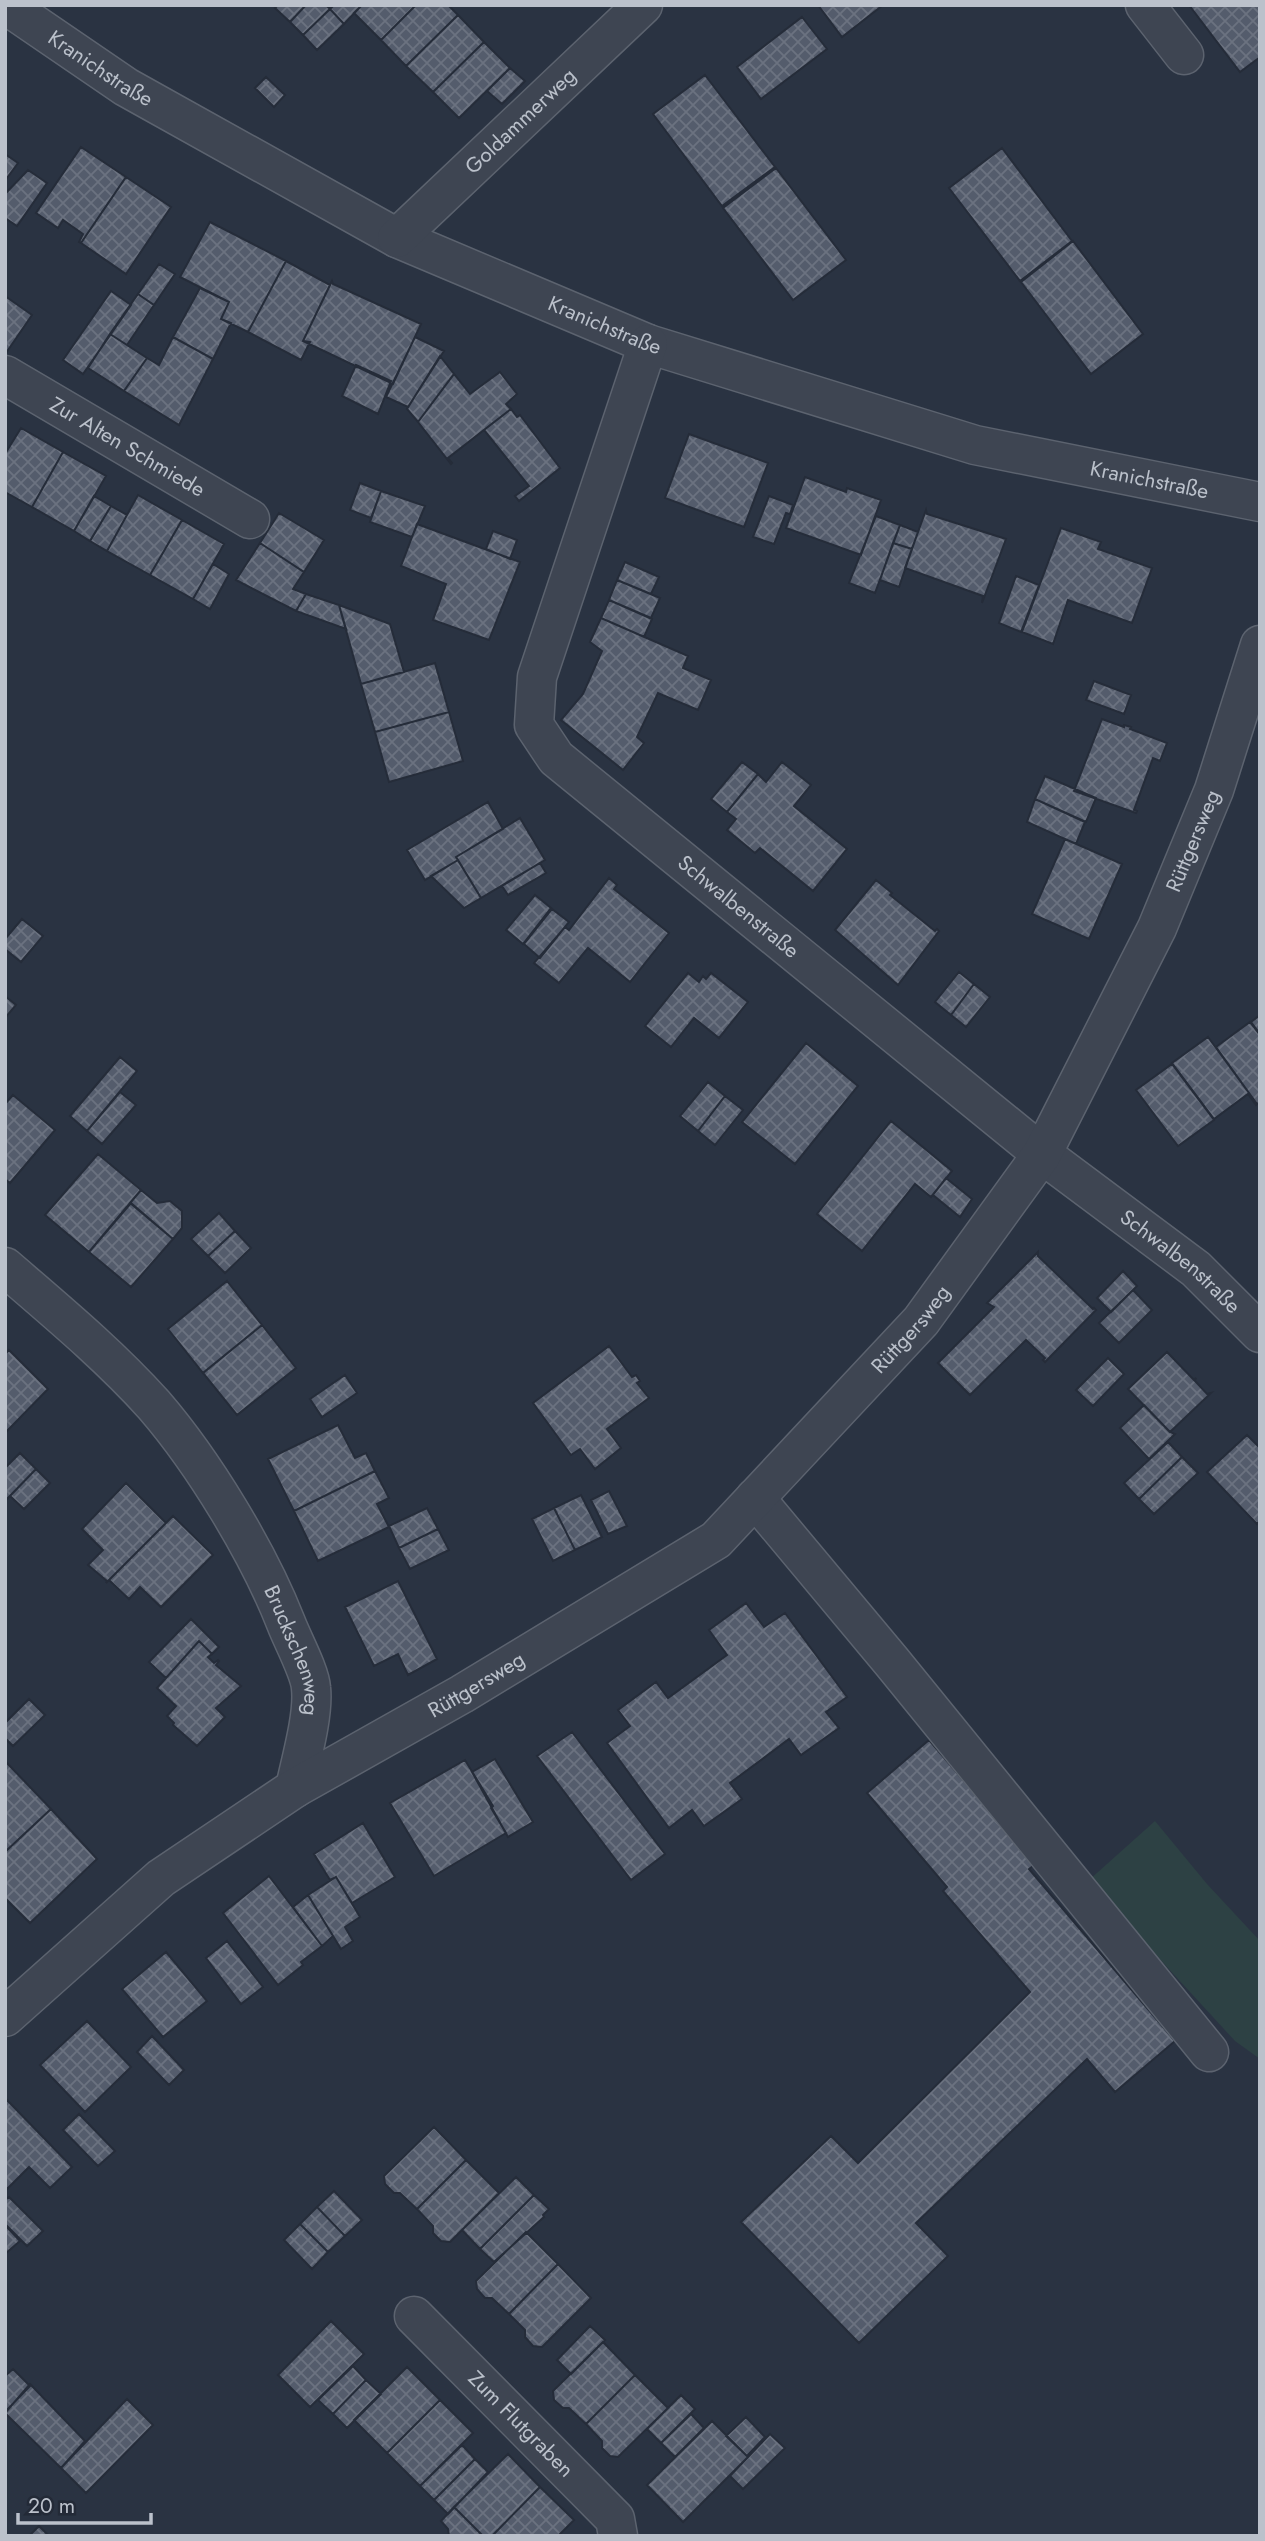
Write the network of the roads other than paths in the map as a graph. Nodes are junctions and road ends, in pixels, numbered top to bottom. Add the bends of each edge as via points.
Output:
1 (6, 5) edge
2 (643, 5) edge
3 (1145, 5) edge
4 (1184, 55) dead end
5 (397, 238) junction
6 (648, 344) junction
7 (5, 375) edge
8 (1260, 502) edge
9 (250, 519) dead end
10 (1260, 645) edge
11 (1042, 1154) junction
12 (5, 1267) edge
13 (1260, 1333) edge
14 (755, 1498) junction
15 (295, 1788) junction
16 (11, 1999) edge
17 (1209, 2053) dead end
18 (414, 2316) dead end
19 (618, 2536) edge

1 - 5 street, Kranichstraße via 126,87
2 - 5 street, Goldammerweg
3 - 4 street
5 - 6 street, Kranichstraße
6 - 8 street, Kranichstraße via 975,445
6 - 11 street, Schwalbenstraße via 537,677 534,725 556,758
7 - 9 street, Zur Alten Schmiede
10 - 11 street, Rüttgersweg via 1214,790 1157,928
11 - 13 street, Schwalbenstraße via 1196,1269
11 - 14 street, Rüttgersweg via 921,1321
12 - 15 street, Bruckschenweg via 153,1405 197,1460 239,1530 276,1597 311,1686
14 - 15 street, Rüttgersweg via 716,1539 462,1694
14 - 17 street
15 - 16 street via 161,1878
18 - 19 street, Zum Flutgraben via 615,2519

